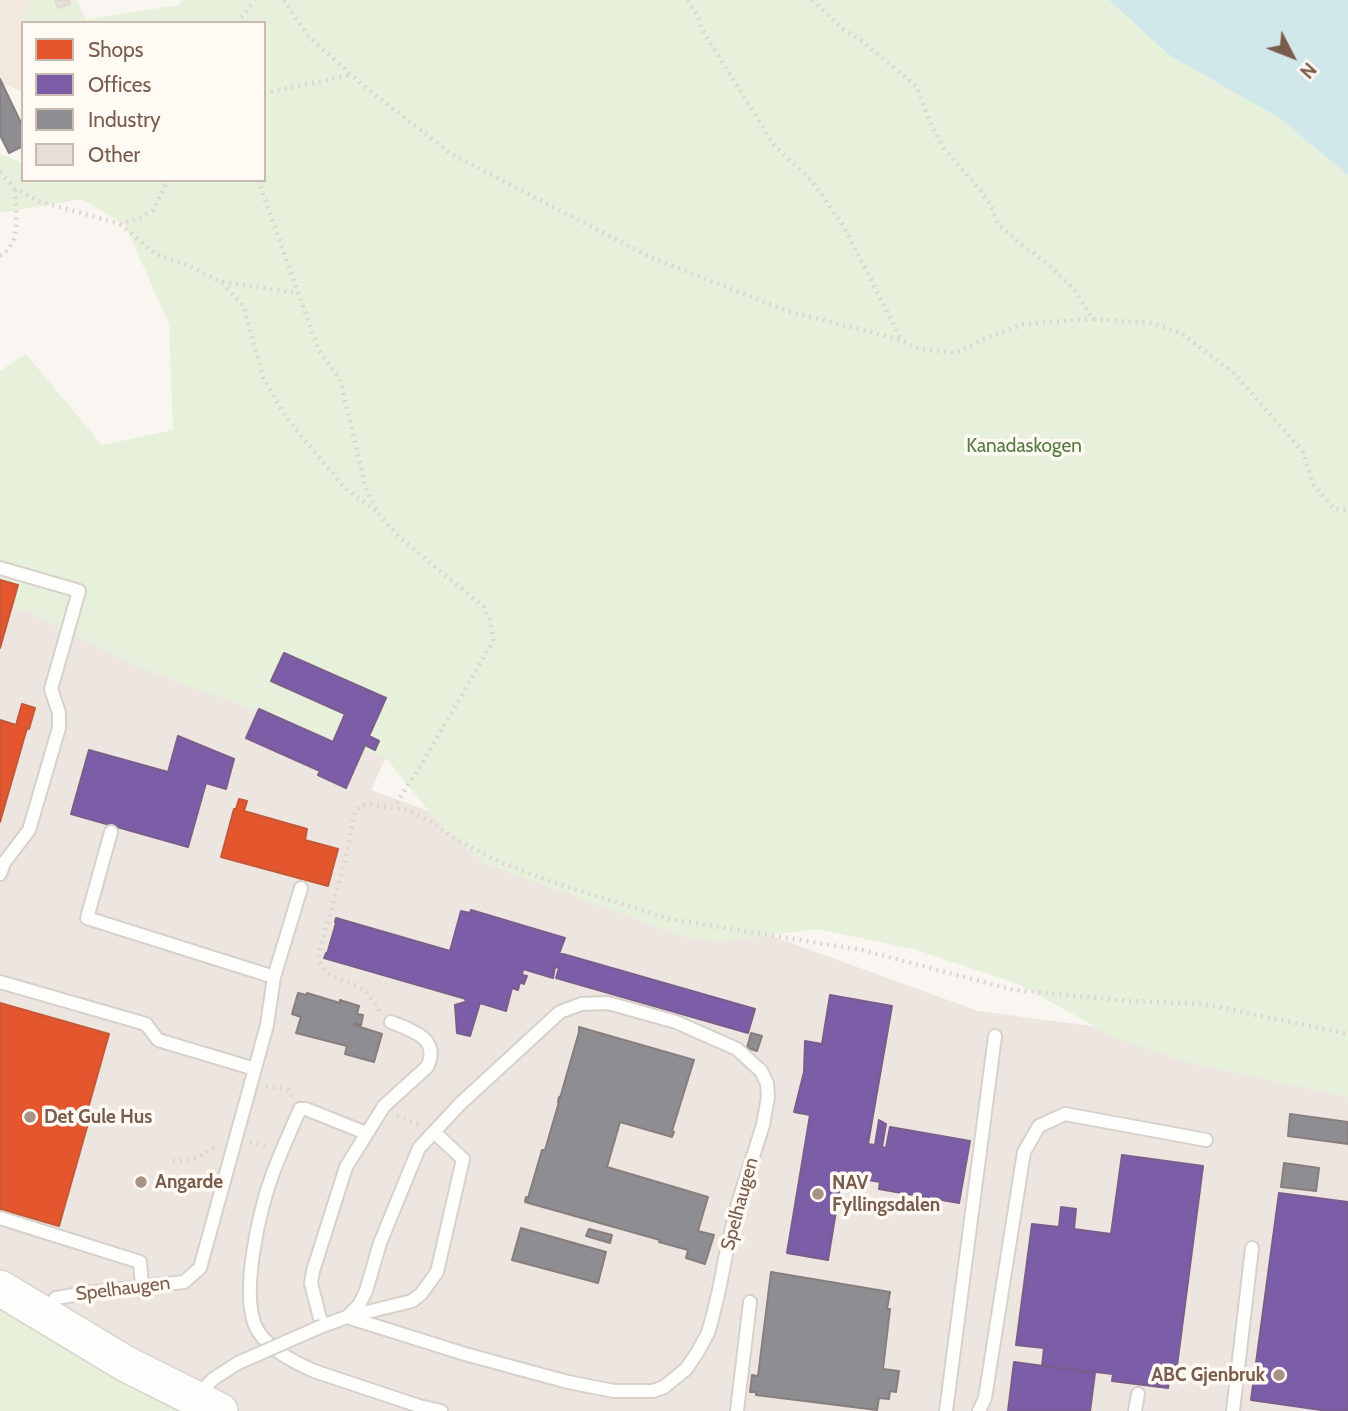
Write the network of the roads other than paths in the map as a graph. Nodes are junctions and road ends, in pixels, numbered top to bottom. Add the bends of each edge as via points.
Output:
1 (0, 568) edge
2 (111, 832) dead end
3 (0, 874) edge
4 (301, 888) dead end
5 (274, 977) junction
6 (0, 982) edge
7 (391, 1022) road end
8 (995, 1036) dead end
9 (255, 1069) junction
10 (434, 1132) junction
11 (366, 1133) junction
12 (1206, 1139) dead end
13 (0, 1218) edge
14 (1252, 1248) dead end
15 (142, 1286) junction
16 (0, 1288) edge
17 (750, 1302) dead end
18 (42, 1314) junction
19 (347, 1317) junction
20 (323, 1326) junction
21 (1138, 1394) dead end
22 (207, 1405) edge
23 (441, 1411) edge
24 (737, 1411) edge
25 (946, 1411) edge
26 (979, 1411) edge
27 (1135, 1411) edge
28 (1233, 1411) edge

1 - 3 lane via 79,591 51,689 59,728 29,830
2 - 5 lane via 87,918
4 - 5 lane, Spelhaugen
5 - 9 lane, Spelhaugen
6 - 9 lane via 146,1024 158,1040
7 - 11 lane via 420,1035 431,1050 431,1060 394,1096
8 - 25 lane
9 - 15 lane, Spelhaugen via 200,1268 184,1282
10 - 19 lane, Spelhaugen via 419,1148 380,1243 366,1291
10 - 19 lane, Spelhaugen via 463,1158 437,1272 412,1301
10 - 19 lane, Spelhaugen via 560,1012 581,1004 608,1003 676,1022 737,1049 767,1083 762,1125 708,1333 686,1369 664,1388 614,1391 568,1382
11 - 20 lane via 346,1167 313,1271 311,1283
11 - 23 lane via 300,1109 271,1177 254,1243 250,1278 253,1323 282,1353 314,1371
12 - 26 lane via 1065,1114 1039,1125 1024,1152 985,1398
13 - 15 lane via 140,1262
14 - 28 lane
15 - 18 lane, Spelhaugen via 56,1297
16 - 18 main road, Spelhaugen
17 - 24 lane
18 - 22 main road, Spelhaugen
19 - 20 lane, Spelhaugen
20 - 22 lane, Spelhaugen, bridge via 238,1363 213,1379
21 - 27 lane

